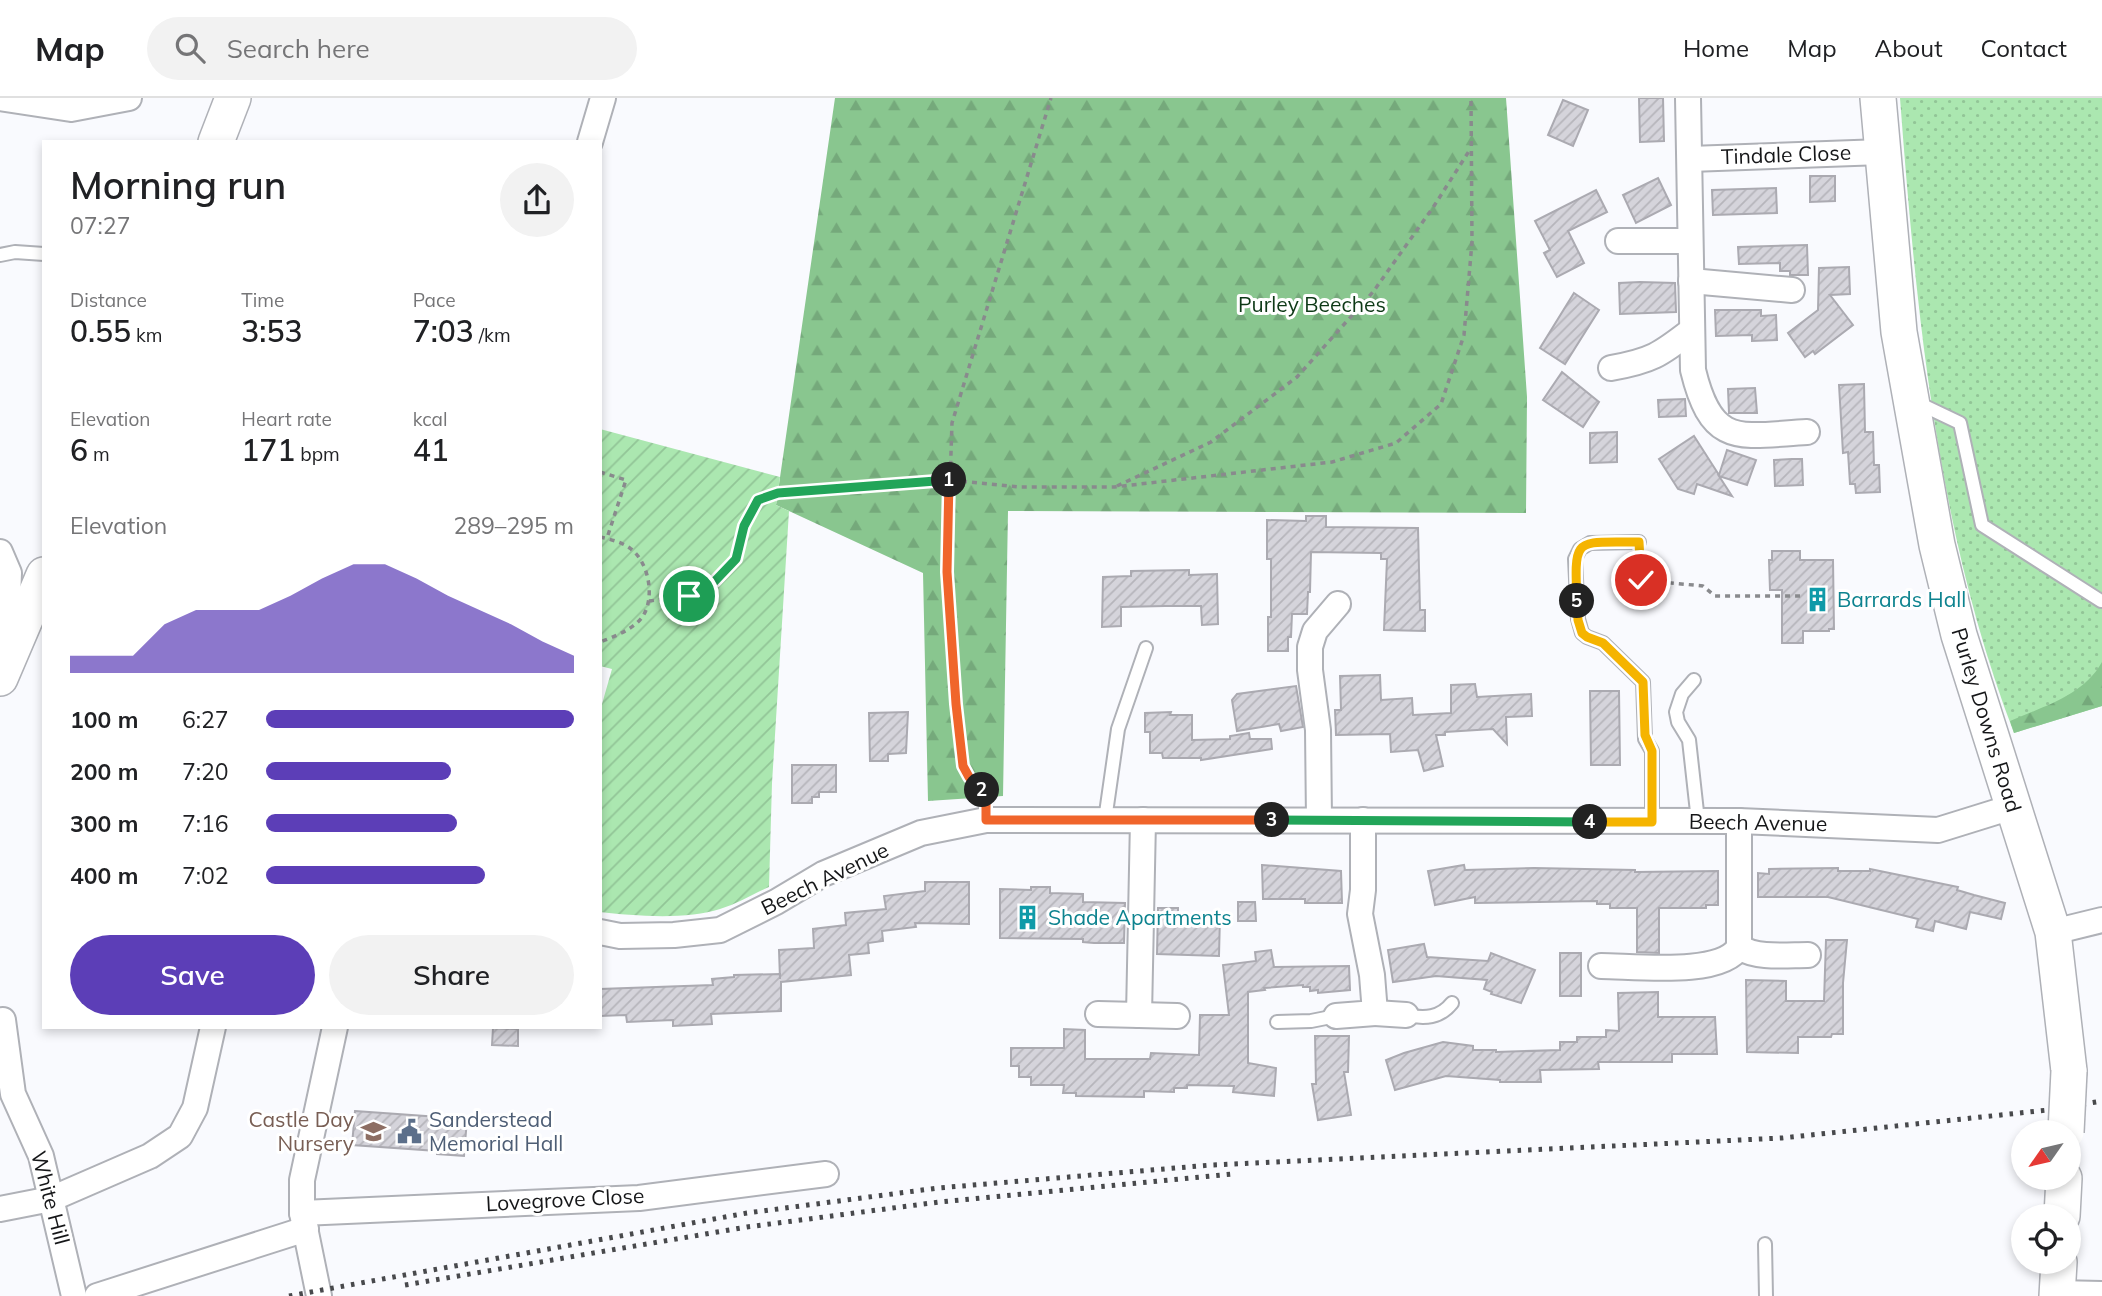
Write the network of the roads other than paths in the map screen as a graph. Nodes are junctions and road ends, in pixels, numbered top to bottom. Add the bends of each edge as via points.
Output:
1 (129, 98) edge
2 (233, 98) edge
3 (603, 98) edge
4 (1688, 98) edge
5 (1878, 98) edge
6 (0, 99) edge
7 (217, 140) edge
8 (591, 140) edge
9 (1882, 152) junction
10 (1690, 159) junction
11 (1618, 241) dead end
12 (1690, 241) junction
13 (42, 254) edge
14 (0, 255) edge
15 (1691, 281) junction
16 (1792, 290) dead end
17 (1692, 330) junction
18 (1611, 368) dead end
19 (1912, 400) junction
20 (1807, 432) dead end
21 (1639, 542) road end
22 (0, 552) edge
23 (42, 580) edge
24 (2101, 601) edge
25 (1338, 604) dead end
26 (1146, 648) dead end
27 (2, 670) edge
28 (1694, 680) dead end
29 (2012, 807) junction
30 (1105, 820) junction
31 (1143, 820) junction
32 (1319, 820) junction
33 (1363, 821) junction
34 (1698, 821) junction
35 (1739, 821) junction
36 (1652, 822) junction
37 (2102, 920) edge
38 (602, 932) edge
39 (2053, 932) junction
40 (1739, 947) junction
41 (1808, 955) dead end
42 (1601, 966) dead end
43 (1452, 1003) dead end
44 (1375, 1013) junction
45 (1098, 1014) dead end
46 (1139, 1015) junction
47 (1406, 1015) joint
48 (1177, 1016) dead end
49 (1336, 1016) joint
50 (1, 1021) edge
51 (1277, 1022) dead end
52 (213, 1029) edge
53 (335, 1029) edge
54 (2067, 1120) edge
55 (826, 1174) dead end
56 (51, 1199) junction
57 (0, 1209) edge
58 (304, 1221) junction
59 (1765, 1244) dead end
60 (2058, 1284) edge
61 (2102, 1294) edge
62 (74, 1296) edge
63 (97, 1296) edge
64 (319, 1296) edge
65 (1766, 1296) edge

1 - 6 street via 71,109
2 - 7 street
3 - 8 street
4 - 10 street, Tindale Close
5 - 9 street, Purley Downs Road
9 - 10 street, Tindale Close
9 - 19 street, Purley Downs Road via 1899,332
10 - 12 street, Tindale Close
11 - 12 street
12 - 15 street, Tindale Close
13 - 14 lane
15 - 16 street
15 - 17 street, Tindale Close
17 - 18 street via 1661,354
17 - 20 street, Tindale Close via 1693,370 1700,397 1710,417 1725,431 1741,436
19 - 24 lane via 1960,423 1982,525
19 - 29 street, Purley Downs Road via 1937,545 1959,635
21 - 36 lane via 1590,543 1575,559 1582,633 1603,643 1643,682 1645,735 1652,751
22 - 27 street via 9,573
23 - 27 street
25 - 32 street via 1315,631 1310,647 1318,730
26 - 30 lane via 1118,729
28 - 34 lane via 1682,694 1676,712 1689,740
29 - 35 street, Beech Avenue via 1938,830
29 - 39 street, Purley Downs Road
30 - 31 street, Beech Avenue
30 - 38 street, Beech Avenue via 986,820 921,833 823,874 720,930 674,935
31 - 32 street, Beech Avenue
31 - 46 street
32 - 33 street, Beech Avenue
33 - 36 street, Beech Avenue
33 - 44 street via 1360,914
34 - 35 street, Beech Avenue
34 - 36 street, Beech Avenue
35 - 40 street
37 - 39 street
39 - 54 street, Purley Downs Road, bridge via 2069,1071
40 - 41 street via 1767,955
40 - 42 street via 1730,957 1708,966
43 - 47 lane via 1439,1015
44 - 47 street
44 - 49 street
45 - 46 street
46 - 48 street
49 - 51 lane
50 - 56 street, White Hill via 13,1094 41,1156
52 - 56 street via 195,1108 180,1136 150,1156
53 - 58 street via 302,1180
55 - 58 street, Lovegrove Close via 639,1198
56 - 57 street
56 - 62 street, White Hill
58 - 63 street, Lovegrove Close
58 - 64 street
59 - 65 lane
60 - 61 street

